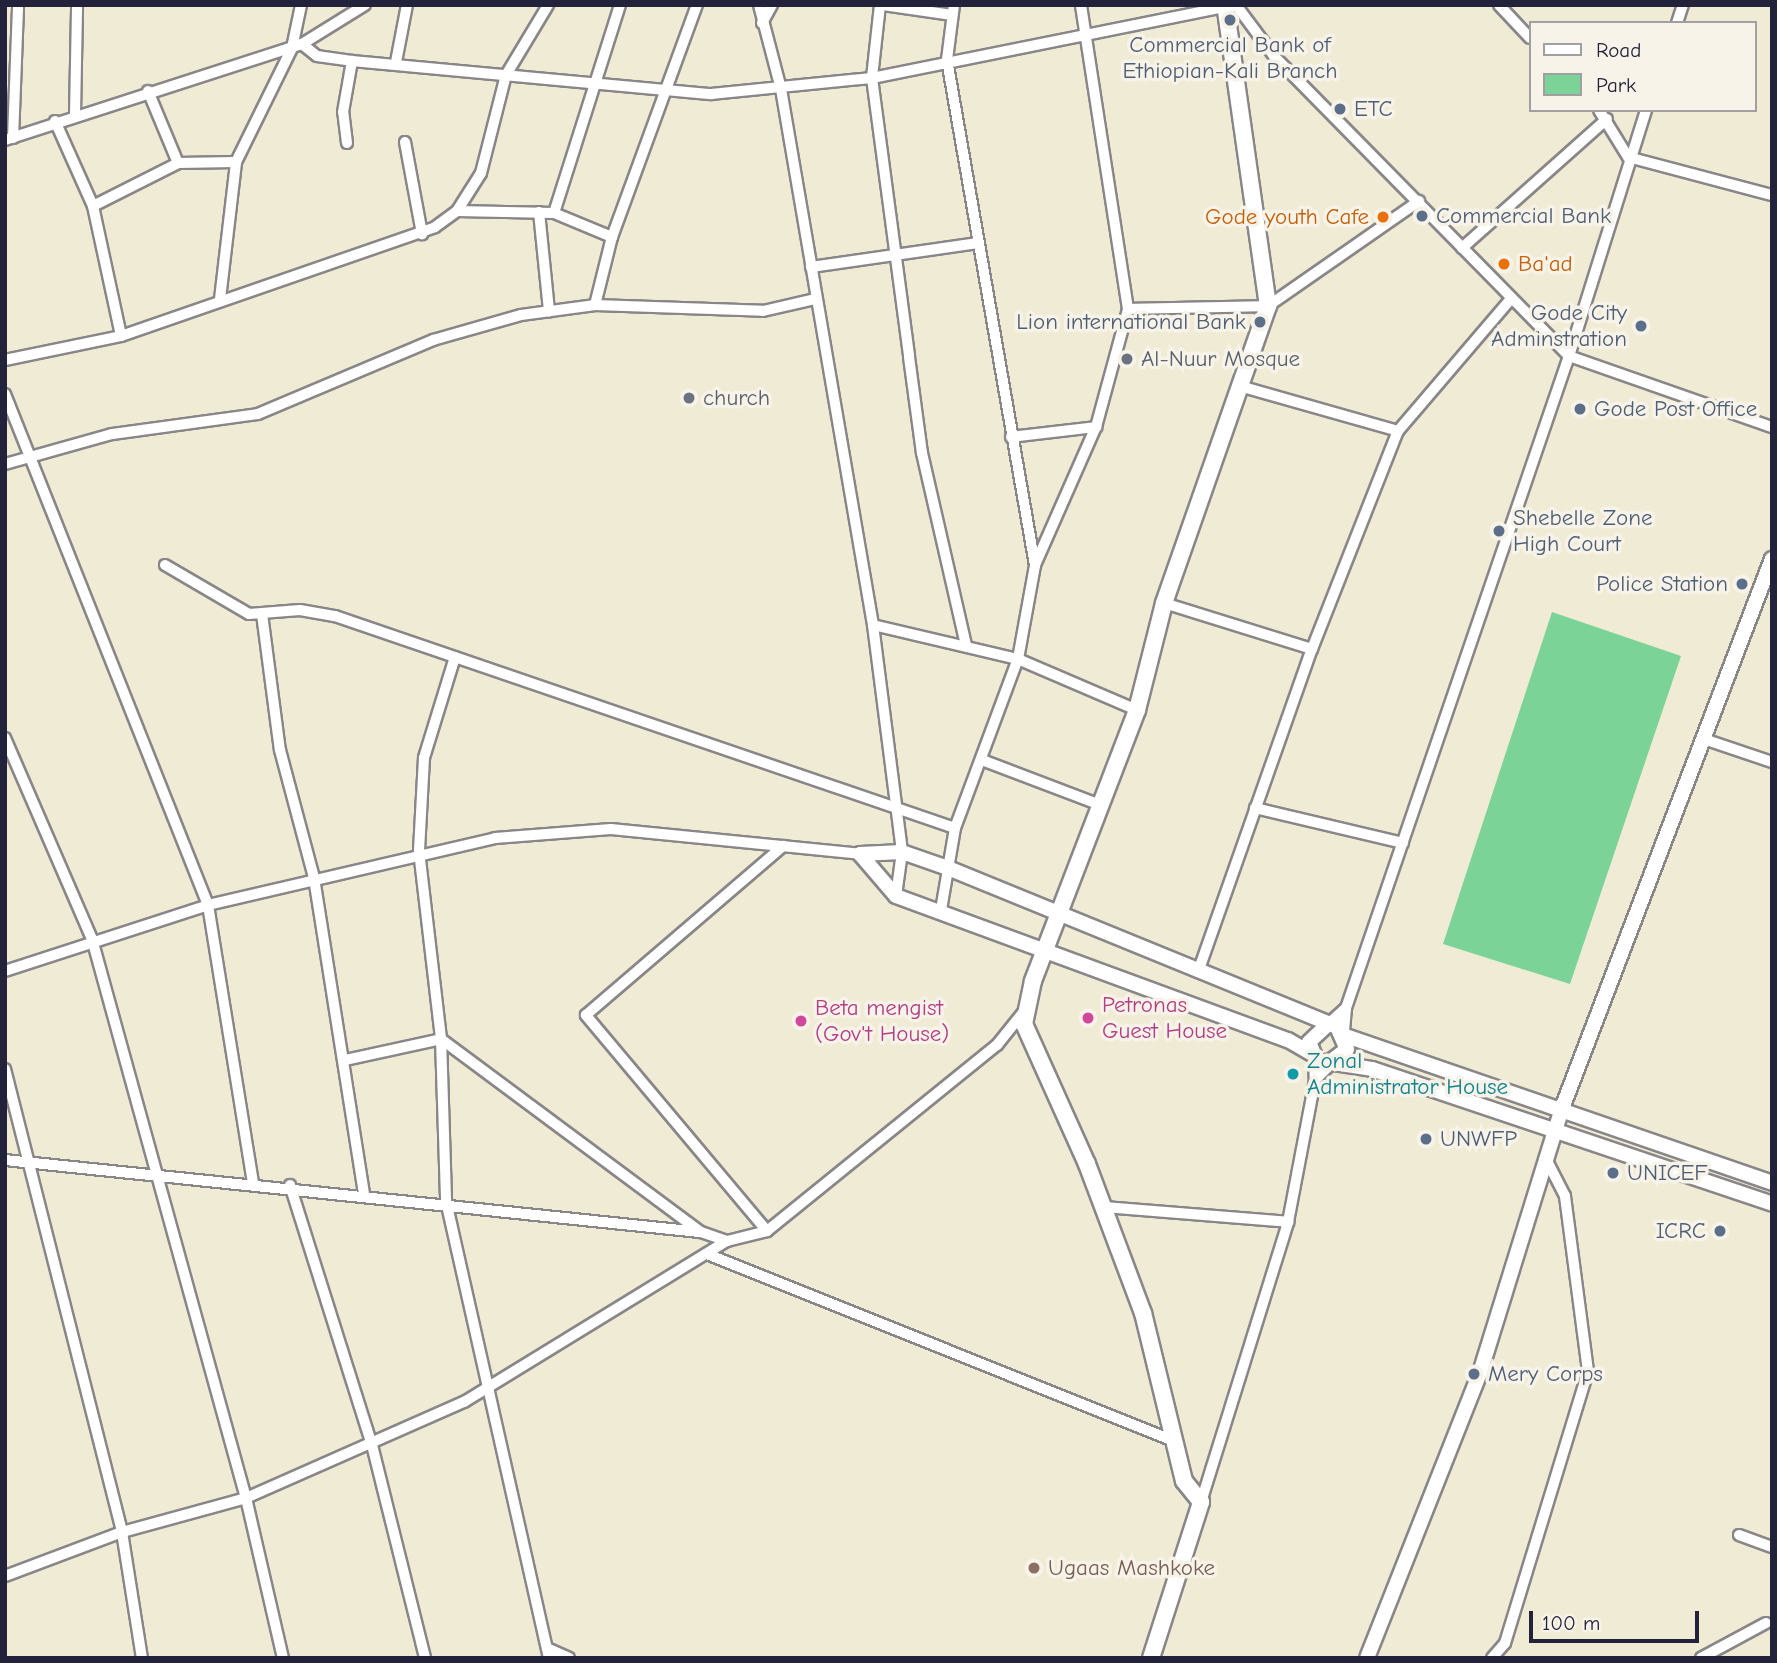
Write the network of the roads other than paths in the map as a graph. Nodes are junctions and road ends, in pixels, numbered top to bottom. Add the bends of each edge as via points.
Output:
1 (18, 5) edge
2 (77, 5) edge
3 (301, 5) edge
4 (365, 5) edge
5 (407, 5) edge
6 (548, 5) edge
7 (620, 5) edge
8 (697, 5) edge
9 (759, 5) edge
10 (772, 5) edge
11 (881, 5) edge
12 (1081, 5) edge
13 (1499, 5) edge
14 (1230, 6) edge
15 (953, 10) edge
16 (762, 23) junction
17 (1083, 32) junction
18 (1528, 36) edge
19 (297, 46) junction
20 (947, 60) junction
21 (352, 61) junction
22 (396, 62) junction
23 (506, 75) junction
24 (872, 78) junction
25 (600, 81) junction
26 (781, 89) junction
27 (669, 90) junction
28 (148, 91) junction
29 (1601, 112) edge
30 (1645, 112) edge
31 (75, 114) junction
32 (1608, 119) junction
33 (55, 121) junction
34 (9, 139) edge
35 (405, 142) dead end
36 (347, 143) dead end
37 (1628, 157) junction
38 (236, 162) junction
39 (178, 163) junction
40 (1772, 195) edge
41 (1419, 201) junction
42 (93, 206) junction
43 (457, 211) junction
44 (539, 212) junction
45 (554, 213) junction
46 (422, 234) junction
47 (612, 237) junction
48 (978, 243) junction
49 (1462, 248) junction
50 (899, 255) junction
51 (811, 267) junction
52 (220, 299) junction
53 (815, 299) junction
54 (1510, 300) junction
55 (595, 305) junction
56 (1268, 306) junction
57 (1128, 309) junction
58 (549, 311) junction
59 (121, 336) junction
60 (1569, 356) junction
61 (5, 360) edge
62 (1243, 387) junction
63 (5, 394) edge
64 (1772, 427) edge
65 (1096, 428) junction
66 (1398, 431) junction
67 (1011, 437) junction
68 (27, 456) junction
69 (5, 464) edge
70 (1772, 559) edge
71 (165, 565) dead end
72 (1035, 565) junction
73 (1164, 603) junction
74 (262, 614) junction
75 (873, 625) junction
76 (966, 645) junction
77 (1312, 649) junction
78 (455, 657) junction
79 (1018, 659) junction
80 (1137, 710) junction
81 (5, 738) edge
82 (1707, 740) junction
83 (982, 760) junction
84 (1772, 762) edge
85 (898, 806) junction
86 (1103, 806) junction
87 (1255, 808) junction
88 (955, 828) junction
89 (1403, 843) junction
90 (783, 846) junction
91 (419, 851) junction
92 (902, 852) junction
93 (860, 855) junction
94 (948, 868) junction
95 (314, 878) junction
96 (896, 895) junction
97 (208, 905) junction
98 (941, 910) junction
99 (1062, 917) junction
100 (92, 939) junction
101 (1046, 951) junction
102 (5, 971) edge
103 (1198, 972) junction
104 (1346, 1008) junction
105 (1025, 1010) junction
106 (1327, 1025) junction
107 (1345, 1035) junction
108 (440, 1039) junction
109 (1313, 1056) junction
110 (345, 1060) junction
111 (1332, 1063) junction
112 (5, 1069) edge
113 (1315, 1080) junction
114 (1561, 1111) junction
115 (1553, 1133) junction
116 (1645, 1139) junction
117 (5, 1160) edge
118 (1638, 1161) junction
119 (30, 1163) junction
120 (1549, 1164) junction
121 (154, 1174) junction
122 (253, 1182) junction
123 (1772, 1183) edge
124 (289, 1185) junction
125 (364, 1193) junction
126 (446, 1201) junction
127 (1772, 1204) edge
128 (1103, 1207) junction
129 (1288, 1222) junction
130 (767, 1231) junction
131 (701, 1232) junction
132 (727, 1241) junction
133 (708, 1254) junction
134 (492, 1386) junction
135 (1174, 1441) junction
136 (372, 1445) junction
137 (246, 1498) junction
138 (1200, 1502) junction
139 (122, 1532) junction
140 (1739, 1535) dead end
141 (1772, 1547) edge
142 (5, 1576) edge
143 (1766, 1623) dead end
144 (548, 1653) edge
145 (142, 1658) edge
146 (283, 1658) edge
147 (425, 1658) edge
148 (569, 1658) edge
149 (1151, 1658) edge
150 (1367, 1658) edge
151 (1492, 1658) edge
152 (1701, 1658) edge

1 - 34 street
2 - 31 street
3 - 19 street
4 - 19 street
5 - 22 street
6 - 23 street
7 - 25 street
8 - 27 street
9 - 16 street
10 - 16 street
11 - 15 street
11 - 24 street
12 - 17 street
13 - 18 street
14 - 17 street
14 - 41 street via 1274,57
14 - 56 main road
15 - 20 street
16 - 26 street
17 - 20 street
17 - 57 street
19 - 21 street via 317,56
19 - 28 street
19 - 38 street
20 - 24 street
20 - 48 street
21 - 22 street
21 - 36 street via 343,112
22 - 23 street
23 - 25 street
23 - 43 street via 481,173
24 - 26 street
24 - 50 street
25 - 27 street
25 - 45 street
26 - 27 street
26 - 51 street
27 - 47 street
28 - 31 street
28 - 39 street
29 - 32 street
30 - 37 street
31 - 33 street
32 - 37 street
32 - 49 street
33 - 34 street
33 - 42 street
35 - 46 street
37 - 40 street
37 - 60 street
38 - 39 street
38 - 52 street
39 - 42 street
41 - 49 street
41 - 56 street
42 - 59 street
43 - 44 street
43 - 46 street
44 - 45 street
44 - 58 street
45 - 47 street
46 - 52 street
47 - 55 street
48 - 50 street
48 - 67 street
49 - 54 street
50 - 51 street
50 - 76 street via 922,453
51 - 53 street
52 - 59 street
53 - 55 street via 763,311
53 - 75 street
54 - 60 street
54 - 66 street
55 - 58 street
56 - 57 street
56 - 62 main road
57 - 65 street
58 - 68 street via 433,340 258,414 132,430
59 - 61 street
60 - 64 street
60 - 89 street
62 - 66 street
62 - 73 main road
63 - 68 street
65 - 67 street
65 - 72 street
66 - 77 street
67 - 72 street
68 - 69 street
68 - 97 street via 78,565
70 - 82 street
71 - 74 street via 249,614
72 - 79 street
73 - 77 street
73 - 80 main road
74 - 78 street via 300,610 335,616
74 - 95 street via 279,750
75 - 76 street
75 - 85 street
76 - 79 street
77 - 87 street
78 - 85 street
78 - 91 street via 424,758
79 - 80 street
79 - 83 street
80 - 86 main road
81 - 100 street
82 - 84 street
82 - 114 street
83 - 86 street
83 - 88 street
85 - 88 street
85 - 92 street
86 - 99 main road
87 - 89 street
87 - 103 street
88 - 94 street
89 - 104 street
90 - 91 street via 590,829
90 - 93 street
90 - 130 street via 586,1015
91 - 95 street
91 - 108 street
92 - 93 street
92 - 94 street
92 - 96 street
93 - 96 street
94 - 98 street
94 - 99 street
95 - 97 street
95 - 110 street
96 - 98 street
97 - 100 street
97 - 122 street
98 - 101 street
99 - 101 main road
99 - 103 street
100 - 102 street
100 - 121 street
101 - 105 main road
101 - 109 street via 1288,1040
103 - 106 street
104 - 106 street
104 - 107 street
105 - 128 main road via 1025,1036
105 - 130 street via 997,1045
106 - 107 street
106 - 109 street via 1311,1036
107 - 111 street via 1347,1049
107 - 114 street
108 - 110 street
108 - 126 street
108 - 131 street
109 - 111 street
109 - 113 street
110 - 125 street
111 - 113 street
111 - 115 street via 1372,1069
112 - 119 street
113 - 129 street
114 - 115 street
114 - 116 street
115 - 118 street
115 - 120 street
116 - 118 street
116 - 123 street
117 - 119 street
118 - 127 street
119 - 121 street
119 - 139 street
120 - 150 street via 1480,1373
120 - 151 street via 1565,1196 1588,1371 1505,1643
121 - 122 street
121 - 137 street
122 - 124 street
124 - 125 street
124 - 136 street
125 - 126 street
126 - 131 street
126 - 134 street
128 - 129 street
128 - 135 main road via 1143,1313
129 - 138 street
130 - 132 street
131 - 132 street
132 - 133 street
133 - 134 street
133 - 135 street
134 - 136 street
134 - 144 street
135 - 138 main road via 1184,1482
136 - 137 street
136 - 147 street
137 - 139 street
137 - 146 street
138 - 149 main road
139 - 142 street
139 - 145 street
140 - 141 street
143 - 152 street
144 - 148 street

